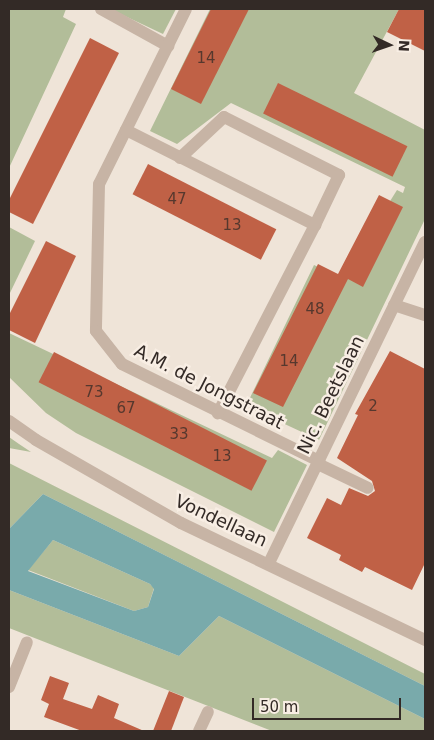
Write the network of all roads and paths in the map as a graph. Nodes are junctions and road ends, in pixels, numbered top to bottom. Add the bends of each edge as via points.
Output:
1 (101, 9) edge
2 (186, 9) edge
3 (168, 46) junction
4 (126, 130) junction
5 (180, 158) junction
6 (315, 225) junction
7 (425, 242) edge
8 (394, 305) junction
9 (425, 315) edge
10 (218, 413) junction
11 (9, 421) edge
12 (318, 463) junction
13 (368, 488) dead end
14 (269, 563) junction
15 (425, 640) edge
16 (27, 642) dead end
17 (9, 687) edge
18 (208, 712) dead end
19 (200, 731) edge

1 - 3 street
2 - 3 street, A.M. de Jongstraat
3 - 4 street, A.M. de Jongstraat
4 - 5 street
4 - 10 street, A.M. de Jongstraat via 99,184 96,331 122,364
5 - 6 street
5 - 6 street via 224,116 339,175
6 - 10 street
7 - 8 street, Nic. Beetslaan
8 - 9 street
8 - 12 street, Nic. Beetslaan
10 - 12 street, A.M. de Jongstraat
11 - 14 street, Vondellaan via 181,523
12 - 13 street, A.M. de Jongstraat
12 - 14 street, Nic. Beetslaan
14 - 15 street, Vondellaan
16 - 17 street
18 - 19 street

